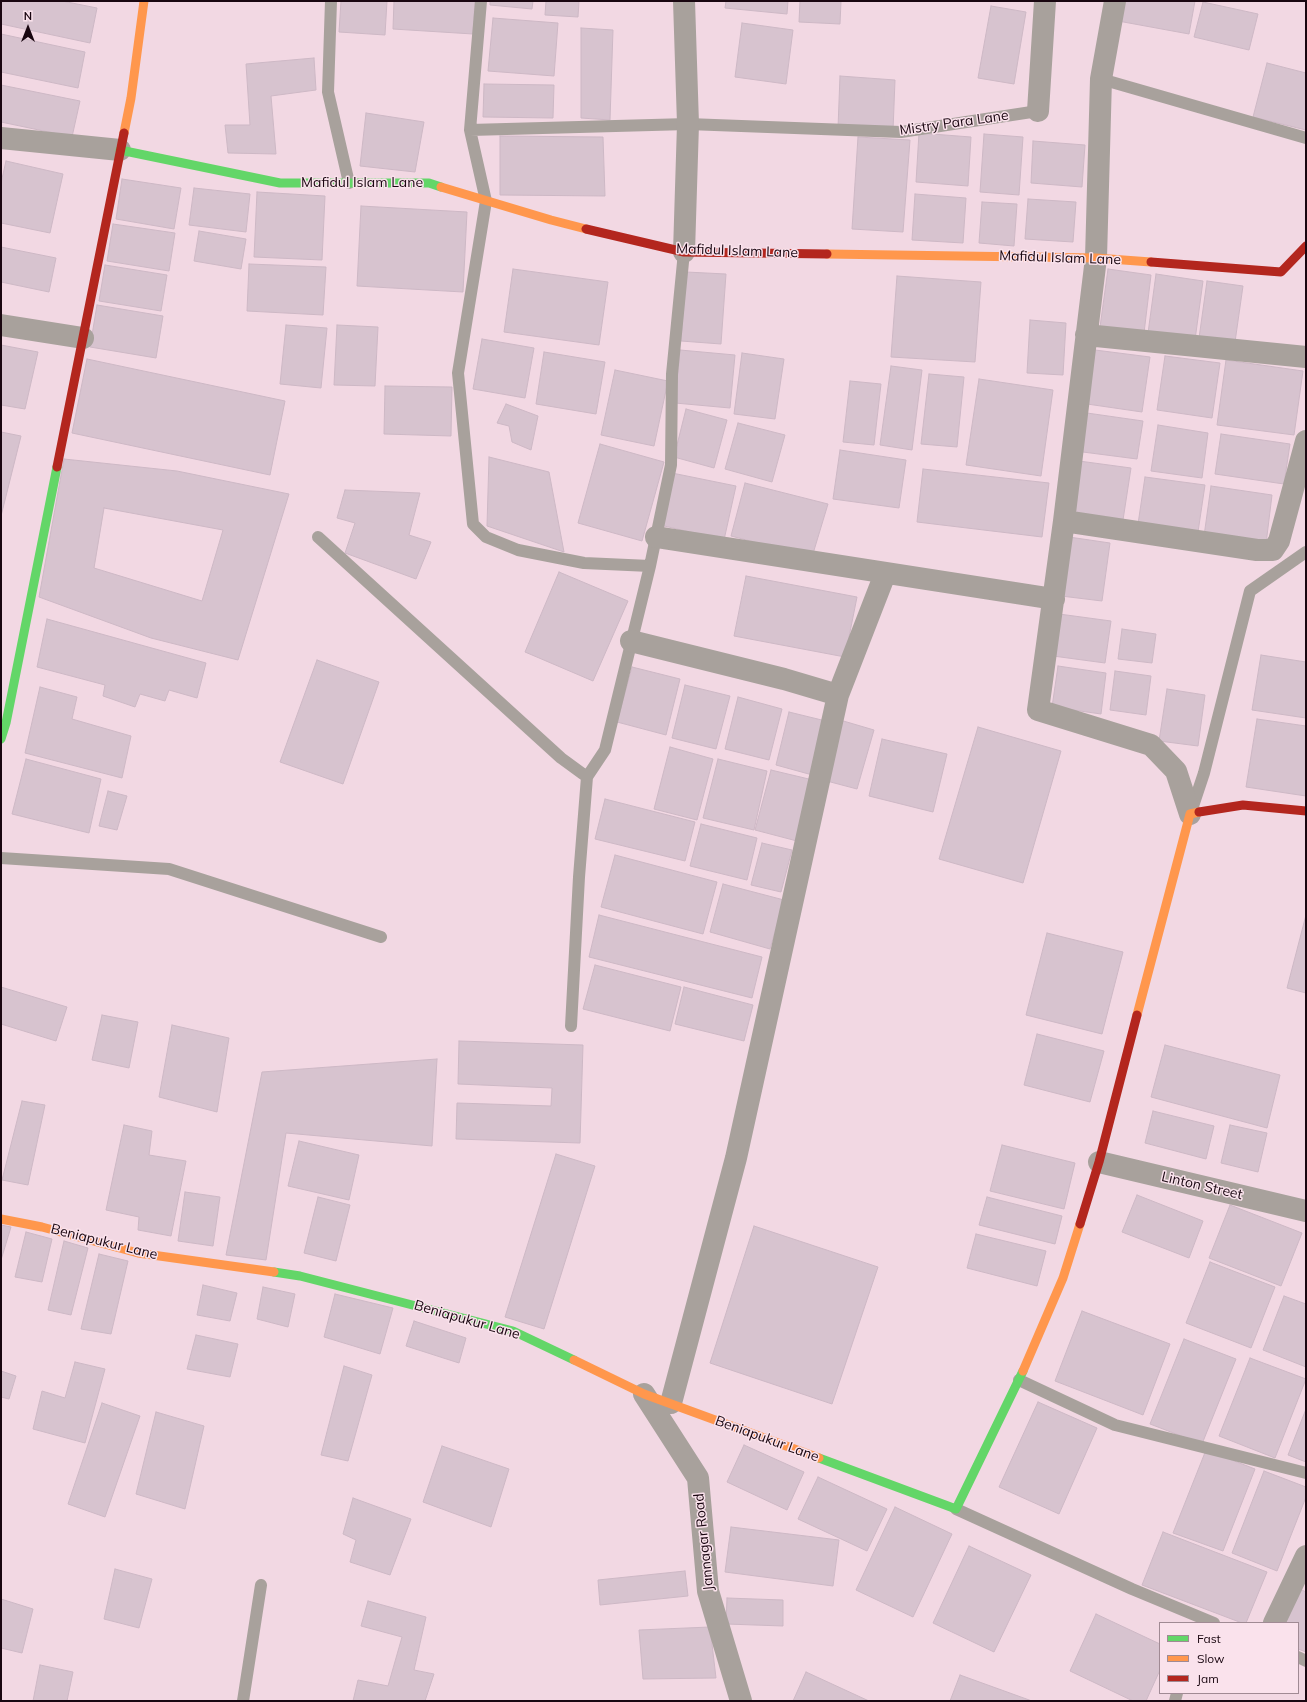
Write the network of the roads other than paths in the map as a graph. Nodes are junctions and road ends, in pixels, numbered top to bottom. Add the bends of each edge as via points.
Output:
1 (144, 1) edge
2 (331, 1) edge
3 (481, 1) edge
4 (684, 1) edge
5 (1045, 1) edge
6 (1115, 1) edge
7 (1101, 79) junction
8 (1038, 110) joint
9 (688, 124) junction
10 (470, 130) junction
11 (1, 138) edge
12 (1306, 138) edge
13 (120, 150) junction
14 (349, 183) junction
15 (486, 201) junction
16 (1306, 246) edge
17 (684, 252) junction
18 (1096, 258) junction
19 (1, 325) edge
20 (1086, 335) junction
21 (83, 338) junction
22 (1306, 357) edge
23 (1306, 442) edge
24 (1064, 521) junction
25 (318, 537) dead end
26 (656, 537) junction
27 (1306, 552) edge
28 (650, 566) junction
29 (885, 574) junction
30 (1054, 599) junction
31 (631, 640) junction
32 (838, 695) junction
33 (1, 739) edge
34 (587, 777) junction
35 (1306, 811) edge
36 (1190, 814) junction
37 (1, 858) edge
38 (381, 937) dead end
39 (571, 1026) dead end
40 (1099, 1162) junction
41 (1306, 1211) edge
42 (1, 1219) edge
43 (1019, 1380) junction
44 (644, 1394) junction
45 (671, 1403) junction
46 (1306, 1473) edge
47 (956, 1509) junction
48 (1306, 1556) edge
49 (261, 1585) dead end
50 (1193, 1619) edge
51 (1209, 1622) edge
52 (1274, 1622) edge
53 (243, 1701) edge
54 (741, 1701) edge

1 - 13 street via 131,98
2 - 14 lane via 328,92
3 - 10 lane
4 - 9 street
5 - 8 street, Mistry Para Lane
6 - 7 street
7 - 12 lane
7 - 18 street
8 - 9 lane, Mistry Para Lane via 901,132
9 - 10 lane, Mistry Para Lane
9 - 17 street
10 - 15 lane
11 - 13 street
13 - 14 street, Mafidul Islam Lane via 280,183
13 - 21 street
14 - 15 street, Mafidul Islam Lane via 429,183
15 - 17 street, Mafidul Islam Lane via 551,220
15 - 28 lane via 458,373 473,524 486,537 518,550 584,563
16 - 18 street, Mafidul Islam Lane via 1281,272
17 - 18 street, Mafidul Islam Lane
17 - 26 lane via 672,374 671,465
18 - 20 street
19 - 21 street
20 - 22 street
20 - 24 street
21 - 33 street via 8,716
23 - 24 street via 1279,541 1273,550 1257,550
24 - 30 street
25 - 34 lane via 561,758
26 - 28 lane
26 - 29 street
27 - 36 lane via 1250,591 1204,773
28 - 31 lane
29 - 30 street
29 - 32 street
30 - 36 street via 1038,710 1151,745 1176,771
31 - 32 street
31 - 34 lane via 605,750
32 - 45 street via 736,1158
34 - 39 lane
35 - 36 street via 1243,805
36 - 40 street
37 - 38 lane via 169,869
40 - 41 street, Linton Street
40 - 43 street via 1063,1278
42 - 44 street, Beniapukur Lane via 42,1227 138,1253 300,1276 512,1330
43 - 46 lane via 1115,1425
43 - 47 street
44 - 45 street, Beniapukur Lane
44 - 54 street, Jannagar Road via 698,1478 708,1591
45 - 47 street, Beniapukur Lane
47 - 50 lane
48 - 52 street
49 - 53 lane
50 - 51 lane

